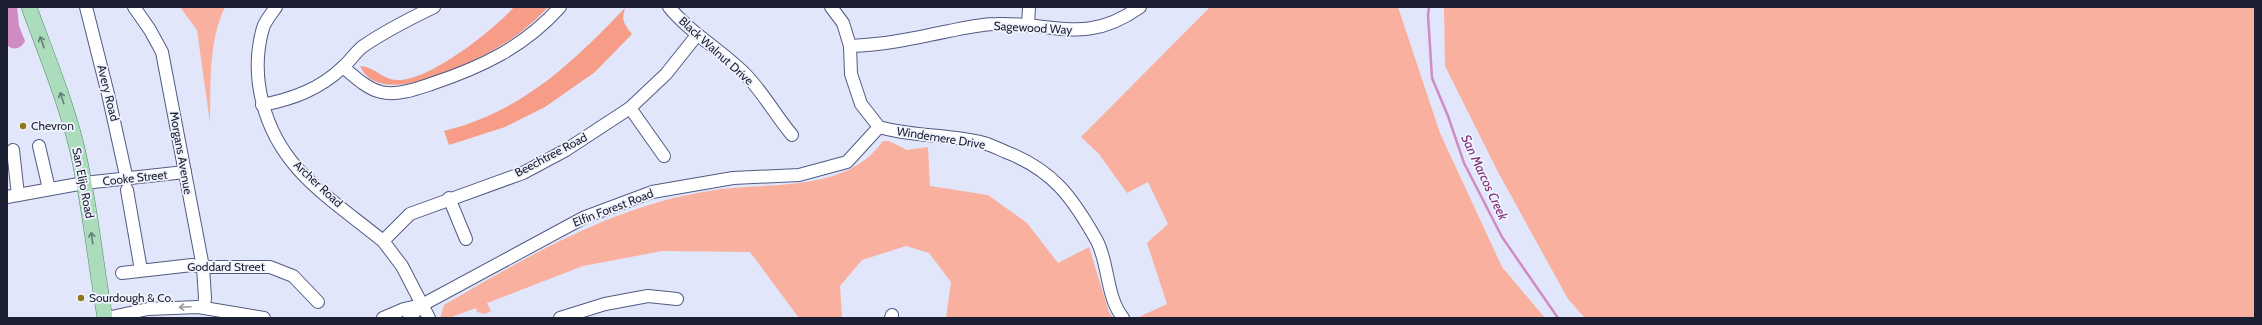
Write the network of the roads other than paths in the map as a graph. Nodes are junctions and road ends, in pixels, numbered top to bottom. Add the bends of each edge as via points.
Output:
1 (29, 7) edge
2 (86, 7) edge
3 (134, 7) edge
4 (276, 7) edge
5 (434, 7) edge
6 (560, 7) edge
7 (669, 7) edge
8 (831, 7) edge
9 (1029, 7) edge
10 (1140, 7) edge
11 (1028, 26) junction
12 (697, 35) junction
13 (850, 46) junction
14 (343, 67) junction
15 (262, 105) junction
16 (630, 108) junction
17 (879, 127) junction
18 (792, 135) dead end
19 (39, 146) dead end
20 (13, 150) dead end
21 (664, 156) dead end
22 (185, 172) junction
23 (84, 183) junction
24 (127, 185) junction
25 (49, 189) junction
26 (13, 196) edge
27 (449, 198) junction
28 (466, 239) dead end
29 (383, 241) junction
30 (202, 267) junction
31 (141, 270) junction
32 (122, 273) dead end
33 (677, 299) dead end
34 (318, 302) dead end
35 (422, 305) junction
36 (204, 307) junction
37 (106, 318) edge
38 (264, 318) edge
39 (383, 318) edge
40 (409, 318) edge
41 (429, 318) edge
42 (560, 318) edge
43 (1123, 318) edge

23 -> 1 main road, San Elijo Road via 63,99
2 - 24 street, Avery Road
3 - 22 street, Morgans Avenue via 162,52
4 - 15 street, Archer Road via 264,27 257,67
5 - 14 street via 384,31 360,49
6 - 14 street via 512,49 469,72 424,86 395,93 380,92 367,86
7 - 12 street, Black Walnut Drive
8 - 13 street via 843,23
9 - 11 street
10 - 11 street, Sagewood Way via 1126,17 1101,27 1073,31
11 - 13 street, Sagewood Way via 997,24 878,45
12 - 16 street, Beechtree Road via 666,74
12 - 18 street, Black Walnut Drive via 747,76
13 - 17 street via 851,74 861,104
14 - 15 street via 317,87 289,100
15 - 29 street, Archer Road via 279,143 298,168
16 - 21 street
16 - 27 street, Beechtree Road via 566,150 523,173
17 - 35 street, Elfin Forest Road via 847,162 799,175 733,178 652,192 585,216
17 - 43 street, Windemere Drive via 902,133 984,143 1023,158 1055,180 1079,209 1098,243 1110,286
19 - 25 street
20 - 26 street
22 - 24 street, Cooke Street
22 - 30 street, Morgans Avenue
23 - 24 street, Cooke Street
23 - 25 street, Cooke Street
37 -> 23 main road, San Elijo Road
24 - 31 street, Avery Road
25 - 26 street, Cooke Street
27 - 28 street
27 - 29 street, Beechtree Road via 410,214
29 - 35 street, Archer Road via 399,261
30 - 31 street, Goddard Street via 192,265
30 - 34 street, Goddard Street via 270,267 292,276
30 - 36 street, Morgans Avenue
31 - 32 street, Goddard Street
33 - 42 street via 648,296 605,304
35 - 39 street
35 - 40 street
35 - 41 street, Archer Road
36 -> 37 street via 148,309
36 - 38 street

